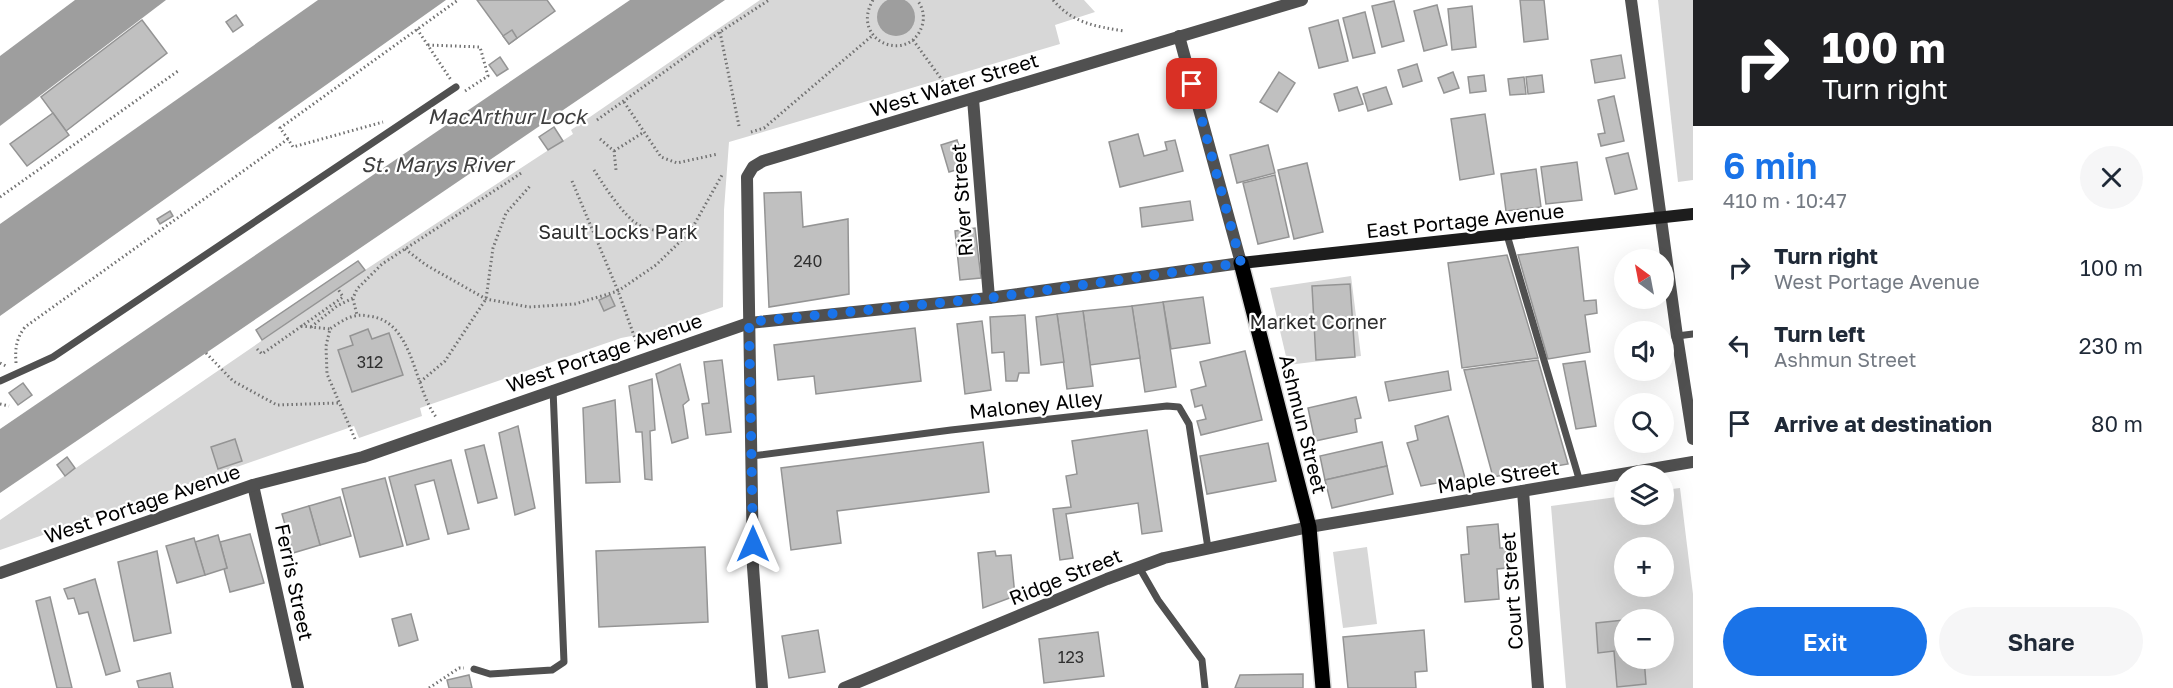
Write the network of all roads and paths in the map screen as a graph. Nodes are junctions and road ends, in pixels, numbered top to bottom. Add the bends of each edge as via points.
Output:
1 (458, 0) edge
2 (769, 0) edge
3 (873, 0) edge
4 (919, 0) edge
5 (1053, 0) edge
6 (1302, 0) edge
7 (1630, 0) edge
8 (417, 29) junction
9 (720, 32) junction
10 (1124, 32) dead end
11 (873, 35) junction
12 (1179, 36) junction
13 (913, 40) junction
14 (428, 45) junction
15 (178, 71) dead end
16 (945, 84) dead end
17 (456, 87) junction
18 (973, 99) junction
19 (624, 102) junction
20 (597, 120) dead end
21 (383, 122) dead end
22 (740, 126) dead end
23 (644, 132) junction
24 (751, 132) dead end
25 (288, 139) junction
26 (600, 140) dead end
27 (614, 151) junction
28 (718, 154) dead end
29 (594, 170) dead end
30 (616, 170) dead end
31 (523, 172) dead end
32 (722, 175) dead end
33 (572, 181) dead end
34 (531, 185) dead end
35 (0, 197) edge
36 (1693, 214) edge
37 (1660, 219) junction
38 (690, 232) junction
39 (1507, 235) junction
40 (405, 249) junction
41 (1241, 263) junction
42 (338, 289) dead end
43 (618, 291) junction
44 (353, 298) junction
45 (989, 298) junction
46 (486, 299) junction
47 (357, 315) junction
48 (749, 322) junction
49 (301, 326) junction
50 (311, 327) junction
51 (330, 328) junction
52 (1693, 334) edge
53 (1677, 336) junction
54 (637, 344) dead end
55 (257, 349) dead end
56 (206, 353) dead end
57 (16, 374) junction
58 (0, 381) edge
59 (420, 382) junction
60 (553, 390) junction
61 (338, 403) junction
62 (0, 404) edge
63 (9, 406) dead end
64 (438, 419) dead end
65 (355, 439) dead end
66 (1693, 439) edge
67 (752, 456) junction
68 (1693, 462) edge
69 (1581, 482) junction
70 (253, 485) junction
71 (1522, 491) junction
72 (1309, 527) junction
73 (1208, 548) junction
74 (1139, 567) junction
75 (0, 573) edge
76 (474, 669) joint
77 (298, 688) edge
78 (429, 688) edge
79 (762, 688) edge
80 (844, 688) edge
81 (1205, 688) edge
82 (1323, 688) edge
83 (1538, 688) edge

1 - 8 path
2 - 9 path
3 - 11 path via 867,18
4 - 13 path via 923,22
5 - 10 path via 1063,12 1087,25
6 - 12 street, West Water Street
7 - 37 street
8 - 14 path
8 - 25 path via 280,128
9 - 19 path
9 - 22 path
11 - 13 path via 888,45
11 - 24 path via 764,128
12 - 18 street, West Water Street
12 - 41 street, Ashmun Street
13 - 16 path
14 - 17 path
14 - 17 path via 480,47 488,76 461,94
15 - 35 path
17 - 57 lane via 53,357
18 - 45 street, River Street
18 - 48 street, West Water Street via 753,167 747,177
19 - 20 path
19 - 23 path
21 - 25 path via 293,147
23 - 27 path
23 - 28 path via 661,158 677,164
25 - 57 path via 25,327 15,348
26 - 27 path
27 - 30 path
29 - 38 path via 638,225
31 - 40 path
32 - 38 path
33 - 43 path
34 - 46 path via 506,213 493,248
36 - 37 main road, East Portage Avenue
37 - 39 main road, East Portage Avenue
37 - 53 street
38 - 43 path via 656,265
39 - 41 main road, East Portage Avenue
39 - 69 lane
40 - 44 path via 382,264
40 - 46 path
41 - 45 street, West Portage Avenue
41 - 72 main road, Ashmun Street
42 - 49 path via 343,297
43 - 46 path via 575,304 529,307
43 - 54 path
44 - 47 path
44 - 50 path
45 - 48 street, West Portage Avenue
46 - 59 path via 445,361
47 - 51 path
47 - 59 path via 377,316 395,327
48 - 60 street, West Portage Avenue
48 - 67 street
49 - 50 path
49 - 55 path via 262,354
50 - 51 path
51 - 61 path via 327,374
52 - 53 lane
53 - 66 street
56 - 61 path via 232,381 277,405
57 - 58 lane
59 - 64 path
60 - 70 street, West Portage Avenue via 363,457
60 - 76 lane via 564,662 552,670 490,674
61 - 65 path
62 - 63 path
67 - 73 lane, Maloney Alley via 1179,407 1188,424
67 - 79 street via 753,567
68 - 69 street, Maple Street
69 - 71 street, Maple Street
70 - 75 street, West Portage Avenue
70 - 77 street, Ferris Street
71 - 72 street, Maple Street
71 - 83 street, Court Street
72 - 73 street, Ridge Street
72 - 82 main road, Ashmun Street
73 - 74 street, Ridge Street
74 - 80 street, Ridge Street
74 - 81 lane via 1202,660
76 - 78 path via 459,668

